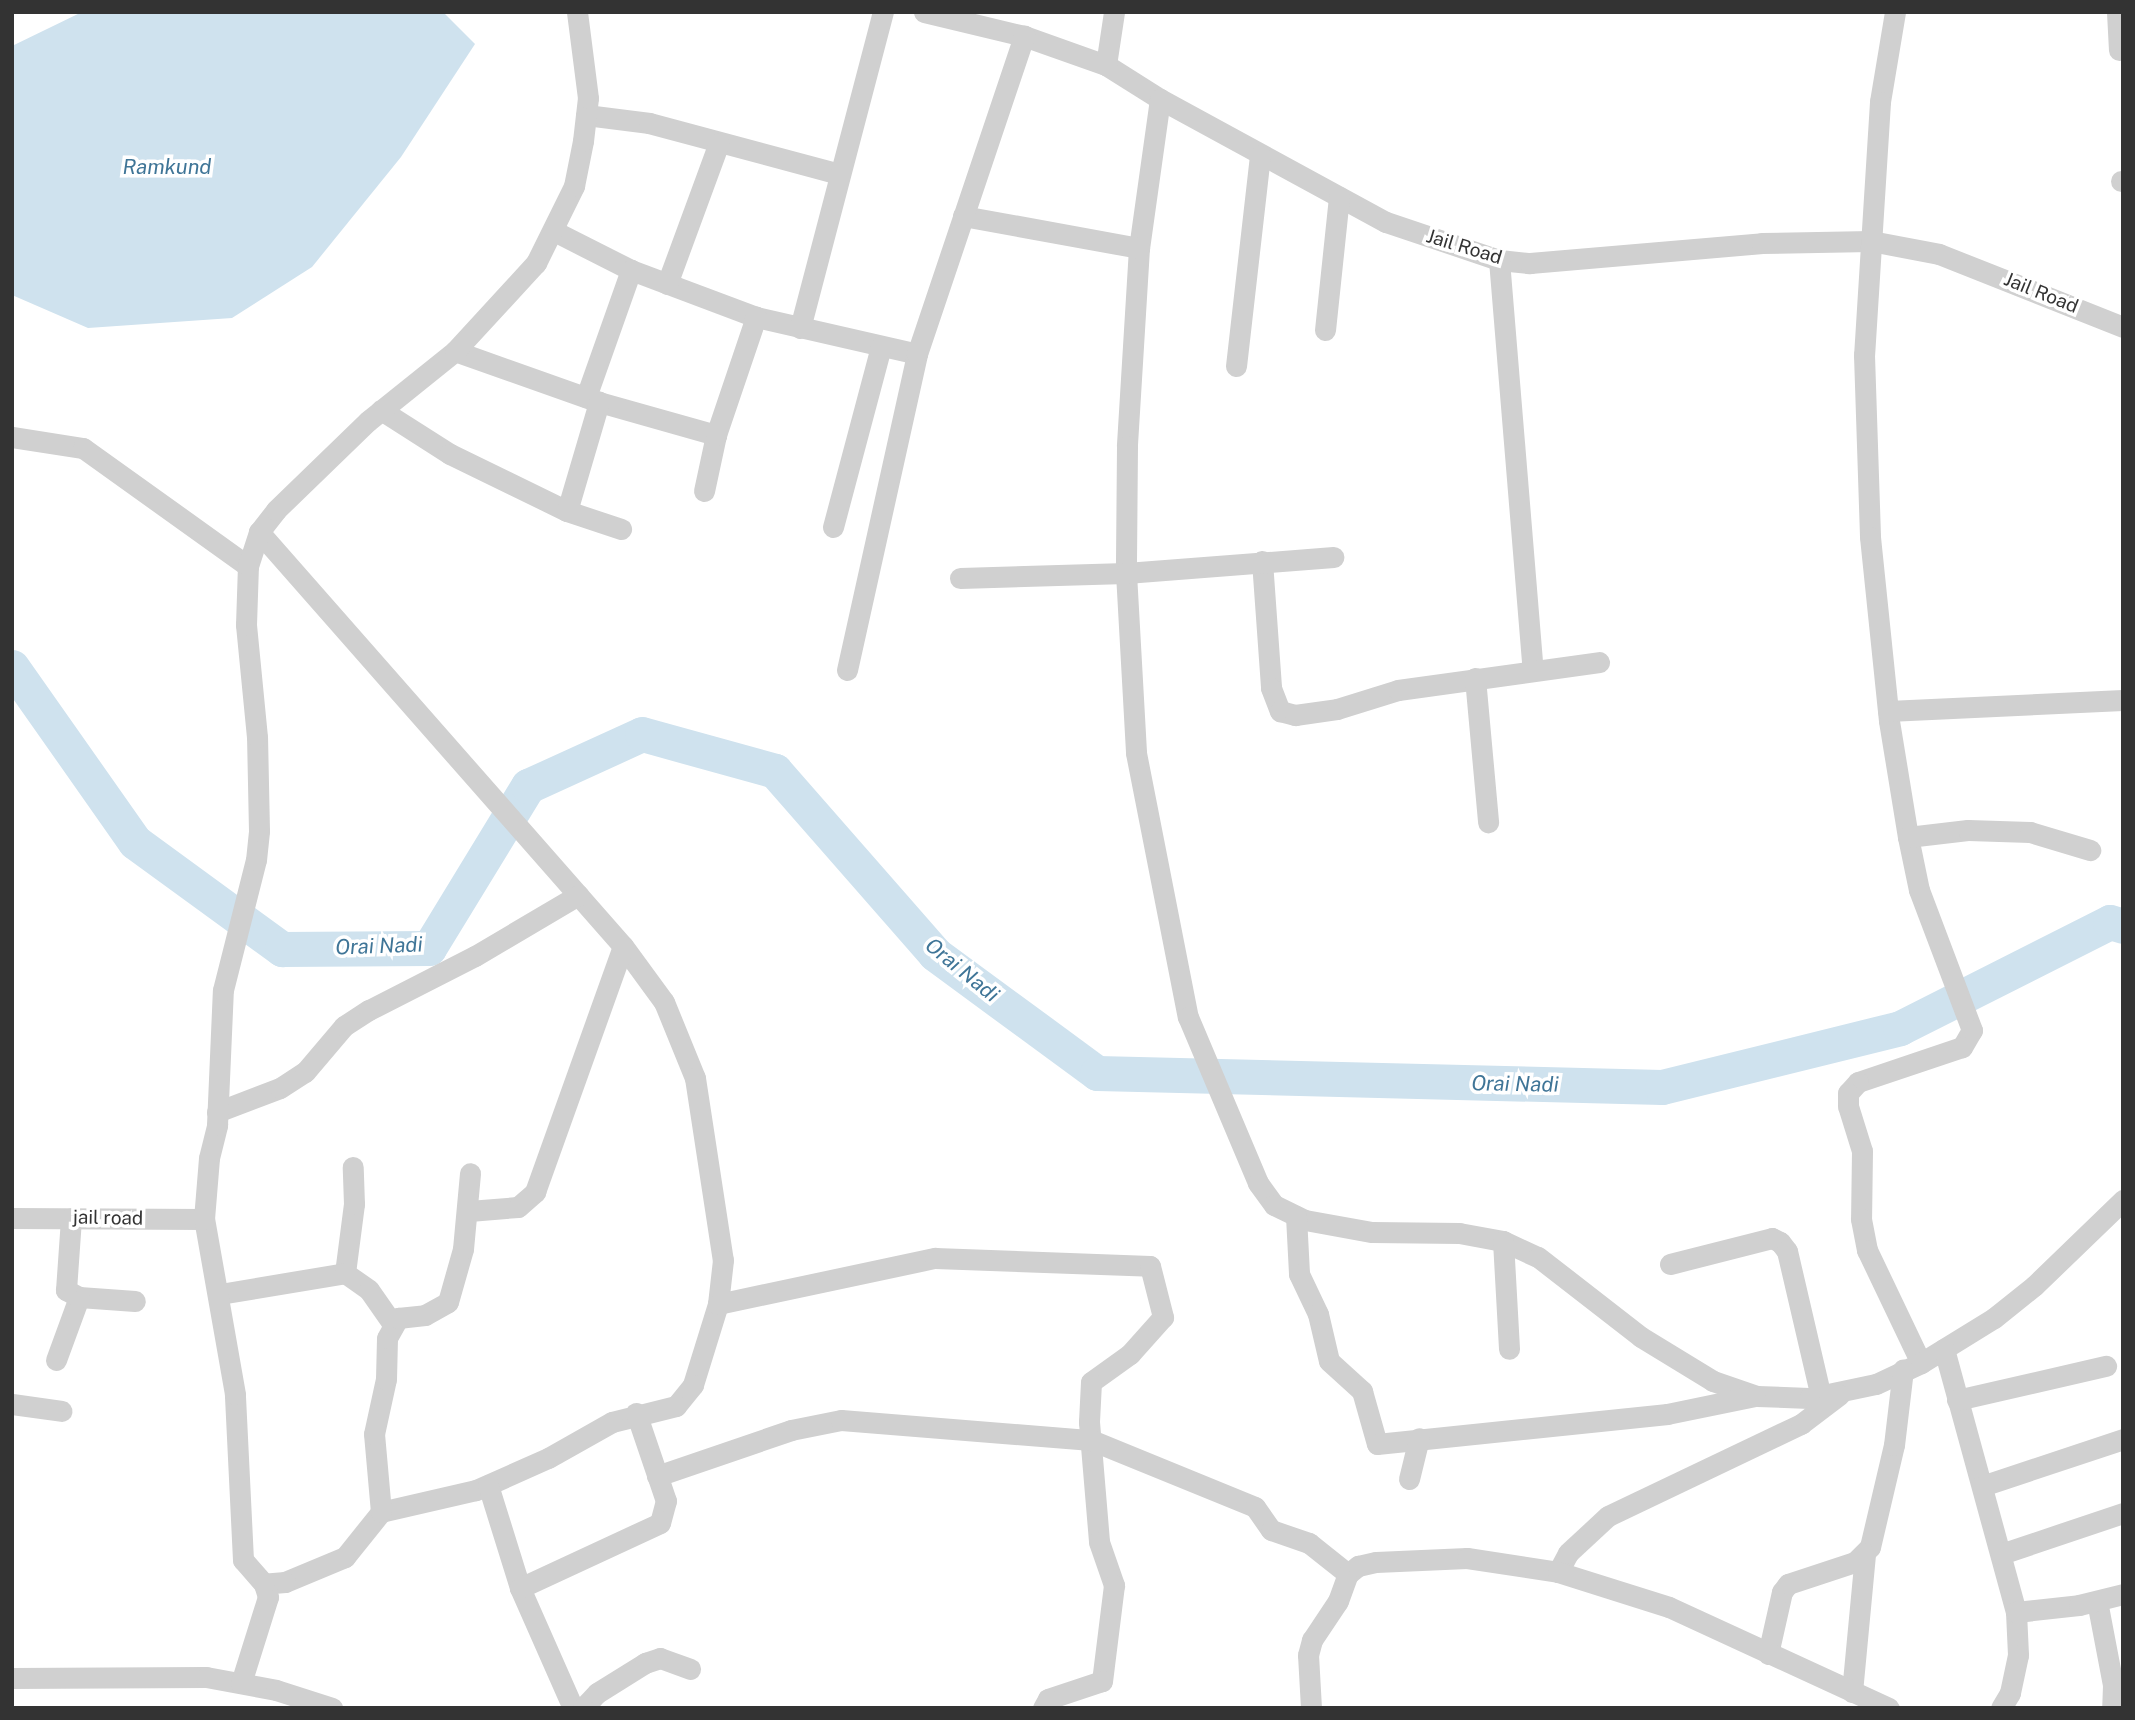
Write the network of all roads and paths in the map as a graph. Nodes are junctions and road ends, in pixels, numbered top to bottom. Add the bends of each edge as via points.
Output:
1 (577, 12) edge
2 (883, 12) edge
3 (924, 12) edge
4 (1114, 12) edge
5 (1895, 12) edge
6 (2117, 12) edge
7 (1024, 36) junction
8 (2119, 50) dead end
9 (1105, 65) junction
10 (1160, 99) junction
11 (586, 115) junction
12 (719, 143) junction
13 (1260, 155) junction
14 (839, 174) junction
15 (1339, 197) junction
16 (963, 216) junction
17 (554, 231) junction
18 (1871, 241) junction
19 (1139, 248) junction
20 (1499, 260) junction
21 (631, 270) junction
22 (667, 284) junction
23 (756, 317) junction
24 (2123, 327) edge
25 (800, 328) junction
26 (1325, 330) dead end
27 (881, 346) junction
28 (455, 351) junction
29 (917, 354) junction
30 (1236, 366) dead end
31 (593, 399) junction
32 (381, 410) junction
33 (716, 435) junction
34 (12, 438) edge
35 (704, 491) dead end
36 (567, 511) junction
37 (833, 527) dead end
38 (621, 529) dead end
39 (259, 532) junction
40 (1333, 557) dead end
41 (1262, 561) junction
42 (248, 566) junction
43 (1126, 573) junction
44 (960, 578) dead end
45 (1599, 662) dead end
46 (847, 670) dead end
47 (1533, 670) junction
48 (1475, 678) junction
49 (2123, 700) edge
50 (1888, 710) junction
51 (1488, 822) dead end
52 (1908, 837) junction
53 (2090, 850) dead end
54 (578, 895) junction
55 (623, 946) junction
56 (217, 1112) junction
57 (353, 1167) dead end
58 (470, 1173) dead end
59 (2123, 1200) edge
60 (469, 1211) junction
61 (1296, 1216) junction
62 (12, 1218) edge
63 (71, 1218) junction
64 (204, 1219) junction
65 (1503, 1241) junction
66 (1670, 1264) dead end
67 (345, 1273) junction
68 (220, 1294) junction
69 (79, 1297) junction
70 (135, 1301) dead end
71 (718, 1304) junction
72 (392, 1323) junction
73 (1509, 1349) dead end
74 (1944, 1349) junction
75 (56, 1360) dead end
76 (1912, 1366) junction
77 (2106, 1366) dead end
78 (1757, 1396) junction
79 (1830, 1396) junction
80 (1957, 1400) junction
81 (12, 1404) edge
82 (62, 1411) dead end
83 (636, 1413) junction
84 (1419, 1438) junction
85 (2123, 1439) edge
86 (1091, 1440) junction
87 (657, 1476) junction
88 (1409, 1479) dead end
89 (488, 1485) junction
90 (1982, 1486) junction
91 (382, 1512) junction
92 (2123, 1513) edge
93 (1866, 1554) junction
94 (2001, 1554) junction
95 (1558, 1572) junction
96 (1348, 1574) junction
97 (264, 1584) junction
98 (520, 1588) junction
99 (2123, 1594) edge
100 (2097, 1601) junction
101 (2016, 1612) junction
102 (1768, 1654) junction
103 (690, 1668) dead end
104 (12, 1678) edge
105 (241, 1683) junction
106 (2118, 1684) edge
107 (1852, 1692) junction
108 (1884, 1707) edge
109 (332, 1708) edge
110 (573, 1708) edge
111 (583, 1708) edge
112 (1043, 1708) edge
113 (1311, 1708) edge
114 (2001, 1708) edge
115 (2112, 1708) edge

1 - 11 street
2 - 14 street
3 - 7 street, Jail Road
4 - 9 street
5 - 18 street via 1880,102
6 - 8 street
7 - 9 street, Jail Road
7 - 16 street
9 - 10 street, Jail Road
10 - 13 street, Jail Road
10 - 19 street
11 - 12 street via 649,123
11 - 17 street via 574,186
12 - 14 street
12 - 22 street
13 - 15 street, Jail Road
13 - 30 street
14 - 25 street
15 - 20 street, Jail Road via 1386,222
15 - 26 street
16 - 19 street
16 - 29 street
17 - 21 street
17 - 28 street via 536,263
18 - 20 street, Jail Road via 1762,243 1530,263
18 - 24 street, Jail Road via 1938,254
18 - 50 street via 1864,355 1870,537
19 - 43 street
20 - 47 street
21 - 22 street
21 - 31 street
22 - 23 street
23 - 25 street
23 - 33 street
25 - 27 street
27 - 29 street
27 - 37 street
28 - 31 street
28 - 32 street
29 - 46 street
31 - 33 street
31 - 36 street
32 - 36 street via 450,454
32 - 39 street via 276,510
33 - 35 street
34 - 42 street via 83,448
36 - 38 street
39 - 42 street
39 - 54 street
40 - 41 street
41 - 43 street
41 - 48 street via 1271,688 1280,711 1295,715 1337,709 1398,690
42 - 56 street via 247,625 257,737 256,860 228,970
43 - 44 street
43 - 61 street via 1136,753 1188,1017 1258,1183 1274,1205
45 - 47 street
47 - 48 street
48 - 51 street
49 - 50 street
50 - 52 street
52 - 53 street via 1968,830 2030,832
52 - 76 street via 1919,890 1972,1030 1962,1047 1870,1075 1848,1093 1862,1151 1861,1219 1867,1250
54 - 55 street
54 - 56 street via 352,1021 306,1072 280,1088
55 - 60 street via 535,1192 519,1207
55 - 71 street via 664,1002 695,1078 723,1260
56 - 64 street
57 - 67 street via 354,1204
58 - 60 street
59 - 74 street via 2034,1286
60 - 72 street via 448,1302 425,1315
61 - 65 street via 1372,1232 1458,1233
61 - 84 street via 1299,1274 1318,1314 1329,1361 1362,1391 1377,1444
62 - 63 street, jail road
63 - 64 street, jail road
63 - 69 street via 66,1290
64 - 68 street
65 - 73 street
65 - 78 street via 1538,1256 1679,1362 1713,1381
66 - 79 street via 1772,1238 1780,1242 1787,1251
67 - 68 street
67 - 72 street via 369,1290
68 - 97 street via 240,1444 243,1560
69 - 70 street
69 - 75 street
71 - 83 street via 686,1396 676,1406
71 - 86 street via 935,1258 1150,1266 1163,1317 1130,1354 1091,1382
72 - 91 street via 374,1434
74 - 76 street
74 - 80 street
76 - 79 street
76 - 93 street
77 - 80 street
78 - 79 street
78 - 84 street via 1667,1414
79 - 95 street via 1801,1424 1608,1516 1568,1553
80 - 90 street
81 - 82 street
83 - 87 street
83 - 89 street
84 - 88 street
85 - 90 street
86 - 87 street via 841,1420 791,1430
86 - 96 street via 1255,1507 1272,1530 1309,1543
86 - 112 street via 1099,1542 1114,1585 1102,1681 1048,1699
87 - 98 street via 666,1501 660,1523
89 - 91 street
89 - 98 street
90 - 94 street
91 - 97 street via 345,1557 285,1581
92 - 94 street
93 - 102 street via 1788,1584 1782,1592
93 - 107 street
94 - 101 street
95 - 96 street via 1467,1558 1376,1562
95 - 102 street via 1669,1607
96 - 113 street via 1338,1601 1312,1640 1308,1655
97 - 105 street via 265,1616
98 - 110 street
99 - 100 street
100 - 101 street
100 - 106 street
101 - 114 street via 2018,1655 2010,1693
102 - 107 street
103 - 111 street via 660,1658 645,1662 597,1693
104 - 105 street via 170,1676
105 - 109 street
106 - 115 street
107 - 108 street

